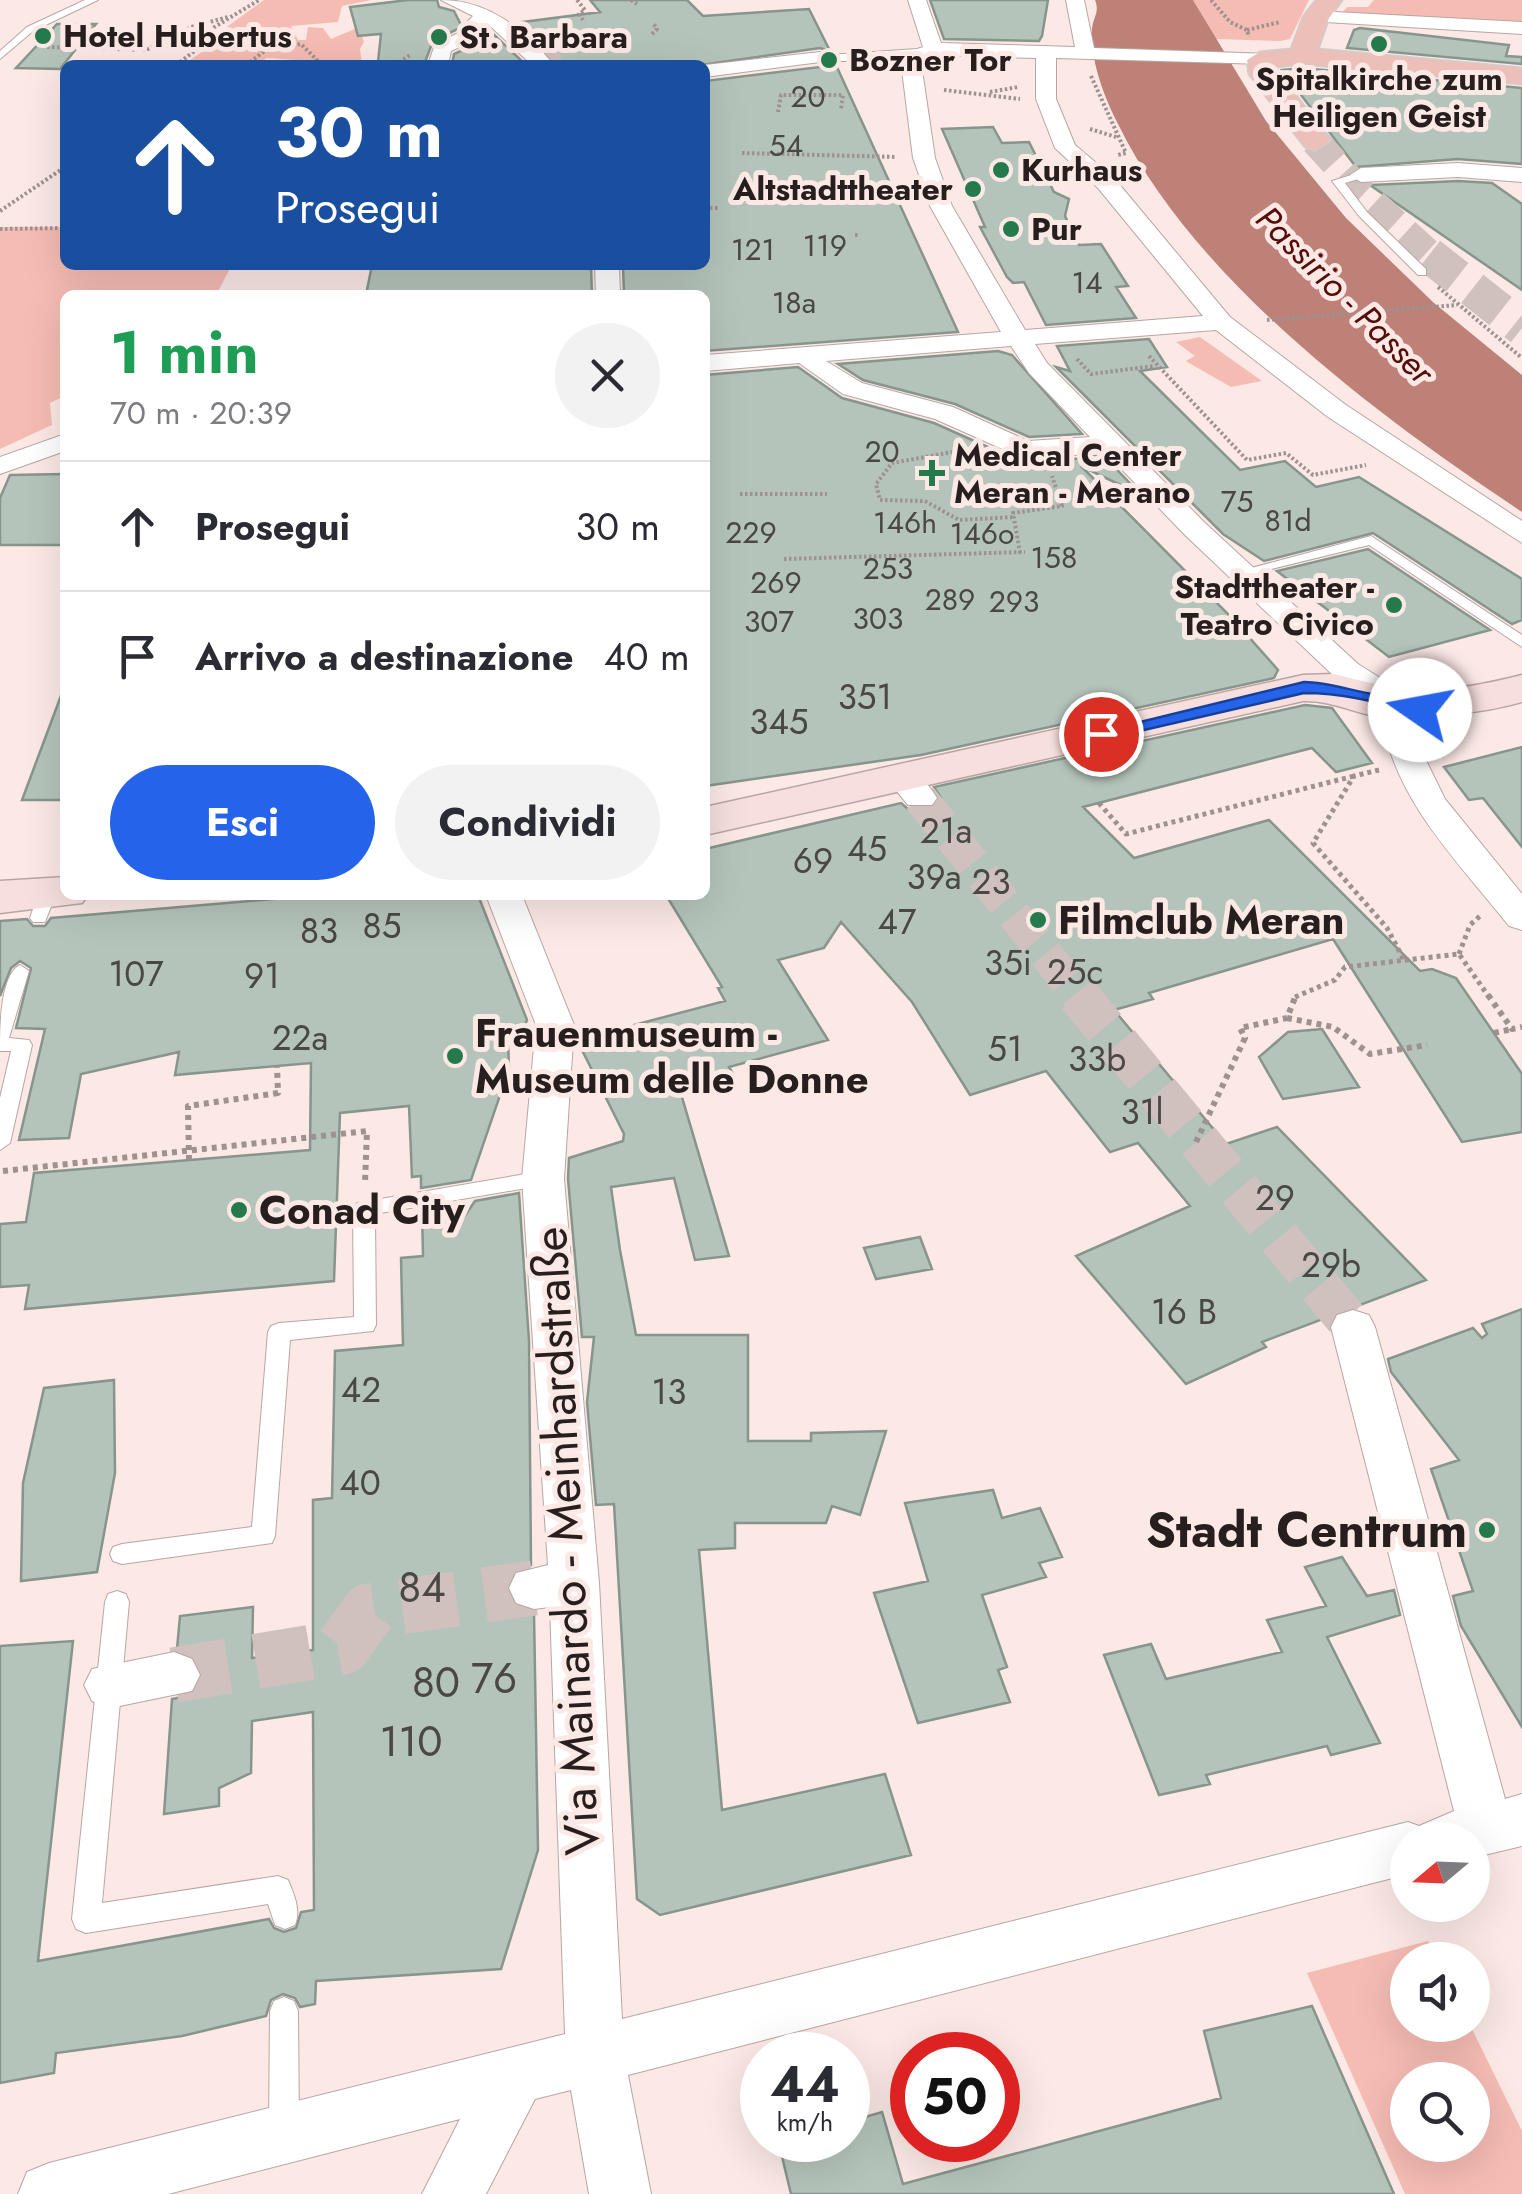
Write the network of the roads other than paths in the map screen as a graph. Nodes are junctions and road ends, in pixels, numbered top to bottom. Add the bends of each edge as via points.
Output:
1 (93, 0) edge
2 (450, 0) edge
3 (917, 0) edge
4 (1075, 0) edge
5 (1322, 8) edge
6 (488, 15) edge
7 (1522, 28) edge
8 (1046, 49) junction
9 (1087, 50) junction
10 (927, 52) junction
11 (0, 56) edge
12 (519, 56) edge
13 (1302, 56) junction
14 (1265, 58) junction
15 (439, 60) edge
16 (540, 60) edge
17 (710, 70) edge
18 (1522, 76) edge
19 (1315, 141) tunnel mouth
20 (1361, 175) joint
21 (1522, 175) edge
22 (1422, 272) tunnel mouth
23 (1221, 322) junction
24 (1017, 337) junction
25 (803, 353) junction
26 (710, 362) edge
27 (1108, 442) junction
28 (60, 444) edge
29 (0, 466) edge
30 (1522, 534) edge
31 (1242, 572) junction
32 (1522, 642) edge
33 (1522, 688) edge
34 (1401, 707) junction
35 (710, 820) edge
36 (506, 900) edge
37 (1522, 918) edge
38 (20, 971) dead end
39 (0, 1040) edge
40 (0, 1143) edge
41 (543, 1178) junction
42 (1354, 1327) tunnel mouth
43 (122, 1554) dead end
44 (117, 1602) dead end
45 (174, 1674) tunnel mouth
46 (110, 1685) junction
47 (1481, 1822) edge
48 (1390, 1853) edge
49 (285, 1915) dead end
50 (284, 2011) dead end
51 (595, 2057) junction
52 (516, 2077) junction
53 (284, 2135) junction
54 (49, 2194) edge
55 (453, 2194) edge
56 (620, 2194) edge

1 - 11 lane via 30,29
2 - 6 street
3 - 10 street
4 - 9 street
5 - 7 street
5 - 13 main road
6 - 12 street
6 - 15 street via 442,48
6 - 16 street
8 - 9 street
8 - 10 street
8 - 23 street via 1046,99 1066,148 1106,183
9 - 14 street via 1233,50
10 - 17 street
10 - 24 street via 912,70 924,158 946,216
13 - 14 main road
13 - 18 main road
14 - 19 main road via 1259,65
20 - 21 street
20 - 22 lane via 1338,180
23 - 24 street
23 - 30 street via 1337,411
24 - 25 street
24 - 27 street
25 - 26 street
25 - 27 street via 858,394 944,413 1031,448
27 - 31 street
28 - 29 street
31 - 32 lane via 1370,540
31 - 34 street via 1346,672
33 - 34 main road via 1476,701
34 - 35 main road via 1333,687 1279,693 911,788
34 - 37 street via 1406,764
36 - 41 street, Via Mainardo - Meinhardstraße via 555,1024
38 - 39 lane
39 - 40 lane via 22,1046
41 - 43 lane via 364,1208 365,1324 279,1332 264,1536
41 - 51 street, Via Mainardo - Meinhardstraße via 554,1586
42 - 47 street
44 - 46 lane
45 - 46 street
46 - 49 lane via 86,1918 278,1889
48 - 51 street
50 - 53 lane
51 - 52 street
51 - 56 street, Via Mainardo - Meinhardstraße
52 - 53 street
52 - 55 street
53 - 54 street

